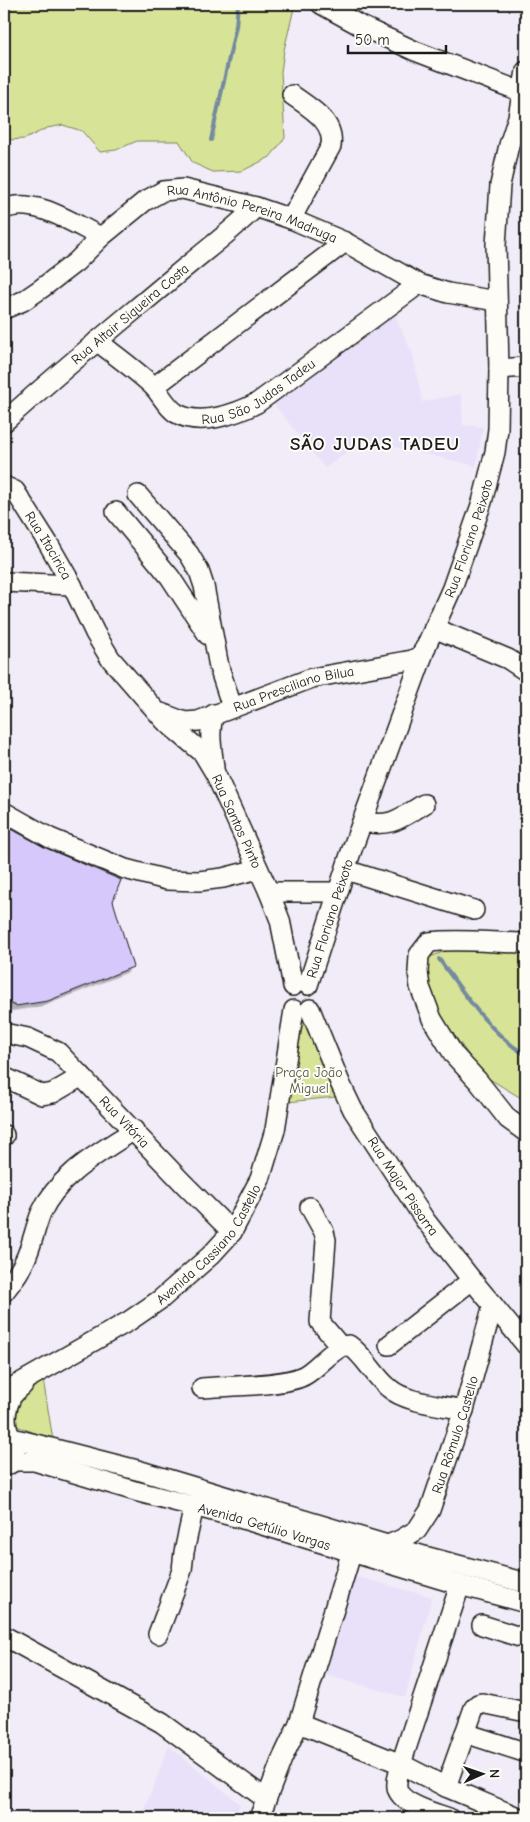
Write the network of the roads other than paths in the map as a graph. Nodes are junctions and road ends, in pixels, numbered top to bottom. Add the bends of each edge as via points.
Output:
1 (321, 4) edge
2 (526, 71) edge
3 (522, 92) junction
4 (292, 95) dead end
5 (522, 116) edge
6 (256, 207) junction
7 (4, 209) edge
8 (291, 219) junction
9 (101, 237) junction
10 (345, 242) junction
11 (419, 284) junction
12 (496, 301) junction
13 (4, 309) edge
14 (98, 341) junction
15 (526, 367) edge
16 (499, 370) junction
17 (154, 387) junction
18 (4, 422) edge
19 (4, 475) edge
20 (9, 489) edge
21 (138, 495) dead end
22 (116, 512) dead end
23 (4, 582) edge
24 (72, 584) junction
25 (430, 636) junction
26 (213, 641) junction
27 (393, 664) junction
28 (526, 671) edge
29 (412, 686) junction
30 (232, 707) junction
31 (158, 712) junction
32 (214, 714) junction
33 (215, 773) junction
34 (424, 804) dead end
35 (4, 812) edge
36 (362, 822) junction
37 (258, 869) junction
38 (346, 870) junction
39 (269, 892) junction
40 (338, 892) junction
41 (474, 910) dead end
42 (526, 943) edge
43 (301, 986) junction
44 (302, 1010) junction
45 (4, 1033) edge
46 (82, 1076) junction
47 (4, 1077) edge
48 (134, 1130) junction
49 (526, 1132) edge
50 (310, 1207) dead end
51 (232, 1232) junction
52 (472, 1280) junction
53 (4, 1292) edge
54 (493, 1305) junction
55 (511, 1327) junction
56 (486, 1331) junction
57 (389, 1345) dead end
58 (526, 1345) edge
59 (340, 1346) junction
60 (28, 1378) junction
61 (202, 1388) dead end
62 (4, 1392) edge
63 (464, 1410) junction
64 (6, 1436) edge
65 (25, 1460) junction
66 (4, 1467) edge
67 (141, 1471) junction
68 (135, 1491) junction
69 (194, 1506) junction
70 (430, 1510) junction
71 (388, 1545) junction
72 (352, 1551) junction
73 (424, 1556) junction
74 (526, 1583) edge
75 (460, 1585) junction
76 (526, 1603) edge
77 (482, 1625) dead end
78 (158, 1634) dead end
79 (4, 1636) edge
80 (526, 1639) edge
81 (526, 1712) edge
82 (299, 1724) junction
83 (466, 1733) junction
84 (524, 1752) dead end
85 (401, 1764) junction
86 (446, 1787) junction
87 (266, 1799) junction
88 (259, 1818) edge
89 (449, 1818) edge
90 (520, 1818) edge

1 - 3 street via 415,51
2 - 3 street, Rua Floriano Peixoto
3 - 5 street, Rua Floriano Peixoto
4 - 8 street via 320,115 330,128 332,138 331,146
5 - 12 street, Rua Floriano Peixoto via 509,145 500,185
6 - 8 street, Rua Antônio Pereira Madruga
6 - 9 street, Rua Antônio Pereira Madruga via 183,189 163,191 145,201
6 - 14 street, Rua Altair Siqueira Costa via 237,227
7 - 9 street via 18,204 43,209
8 - 10 street, Rua Antônio Pereira Madruga
9 - 13 street, Rua Antônio Pereira Madruga via 49,283
10 - 11 street, Rua Antônio Pereira Madruga
10 - 17 street
11 - 12 street, Rua Antônio Pereira Madruga via 448,293
11 - 17 street, Rua São Judas Tadeu via 257,403 239,412 223,417 185,417 175,412
12 - 16 street, Rua Floriano Peixoto
14 - 17 street, Rua São Judas Tadeu
14 - 18 street, Rua Altair Siqueira Costa
15 - 16 street
16 - 25 street, Rua Floriano Peixoto via 495,452 482,502 452,588
19 - 20 street, Rua Itacirica
20 - 24 street, Rua Itacirica
21 - 26 street via 189,554 199,571
22 - 26 street via 170,577
23 - 24 street
24 - 31 street, Rua Itacirica via 110,658
25 - 27 street, Rua Presciliano Bilua via 418,657
25 - 28 street via 508,659
25 - 29 street, Rua Floriano Peixoto
26 - 30 street
27 - 29 street via 410,673
27 - 30 street, Rua Presciliano Bilua via 312,678
29 - 36 street, Rua Floriano Peixoto
30 - 32 street, Rua Presciliano Bilua
31 - 32 street, Rua Presciliano Bilua via 185,722
31 - 33 street, Rua Santos Pinto via 203,753
32 - 33 street via 210,737
33 - 37 street, Rua Santos Pinto
34 - 36 street via 386,824
35 - 37 street via 50,838 125,869 167,880 199,881
36 - 38 street, Rua Floriano Peixoto
37 - 39 street, Rua Santos Pinto
38 - 40 street, Rua Floriano Peixoto
38 - 41 street
39 - 40 street
39 - 43 street, Rua Santos Pinto
40 - 43 street, Rua Floriano Peixoto
42 - 49 street via 449,939 429,942 419,955 418,972 432,1019 454,1055 508,1120
43 - 44 street via 313,990 315,997 314,1004
44 - 51 street, Avenida Cassiano Castello via 275,1130 260,1179
44 - 52 street, Rua Major Pissarra via 353,1110 425,1220
45 - 46 street, Rua Vitória via 28,1038 58,1052
46 - 47 street via 53,1093 42,1095
46 - 48 street, Rua Vitória
48 - 51 street, Rua Vitória
48 - 53 street via 77,1169 52,1194 41,1214 25,1261
50 - 59 street via 326,1240 320,1322
51 - 60 street, Avenida Cassiano Castello via 161,1299 128,1322
52 - 54 street, Rua Major Pissarra
52 - 57 street
54 - 55 street, Rua Major Pissarra
54 - 56 street, Rua Rômulo Castello
55 - 56 street via 499,1324
55 - 58 street, Rua Major Pissarra
56 - 63 street, Rua Rômulo Castello
59 - 61 street via 304,1376 290,1381
59 - 63 street via 349,1344 353,1347 388,1388 397,1393
60 - 62 street, Avenida Cassiano Castello
60 - 64 street via 10,1399
63 - 70 street, Rua Rômulo Castello
64 - 65 street
64 - 67 street, Avenida Getúlio Vargas
65 - 66 street, Avenida Getúlio Vargas
65 - 68 street, Avenida Getúlio Vargas
67 - 68 street
67 - 71 street, Avenida Getúlio Vargas
68 - 69 street, Avenida Getúlio Vargas
69 - 72 street, Avenida Getúlio Vargas
69 - 78 street via 182,1570
70 - 71 street, Rua Rômulo Castello via 417,1530
70 - 73 street
71 - 73 street, Avenida Getúlio Vargas
72 - 75 street, Avenida Getúlio Vargas
72 - 82 street
73 - 74 street, Avenida Getúlio Vargas
73 - 75 street via 429,1569
75 - 76 street, Avenida Getúlio Vargas
75 - 85 street
77 - 80 street
79 - 87 street via 162,1723
81 - 83 street via 478,1704
82 - 85 street
82 - 87 street
83 - 84 street
83 - 86 street
85 - 86 street
85 - 89 street via 397,1782 400,1796 407,1802
86 - 90 street
87 - 88 street

